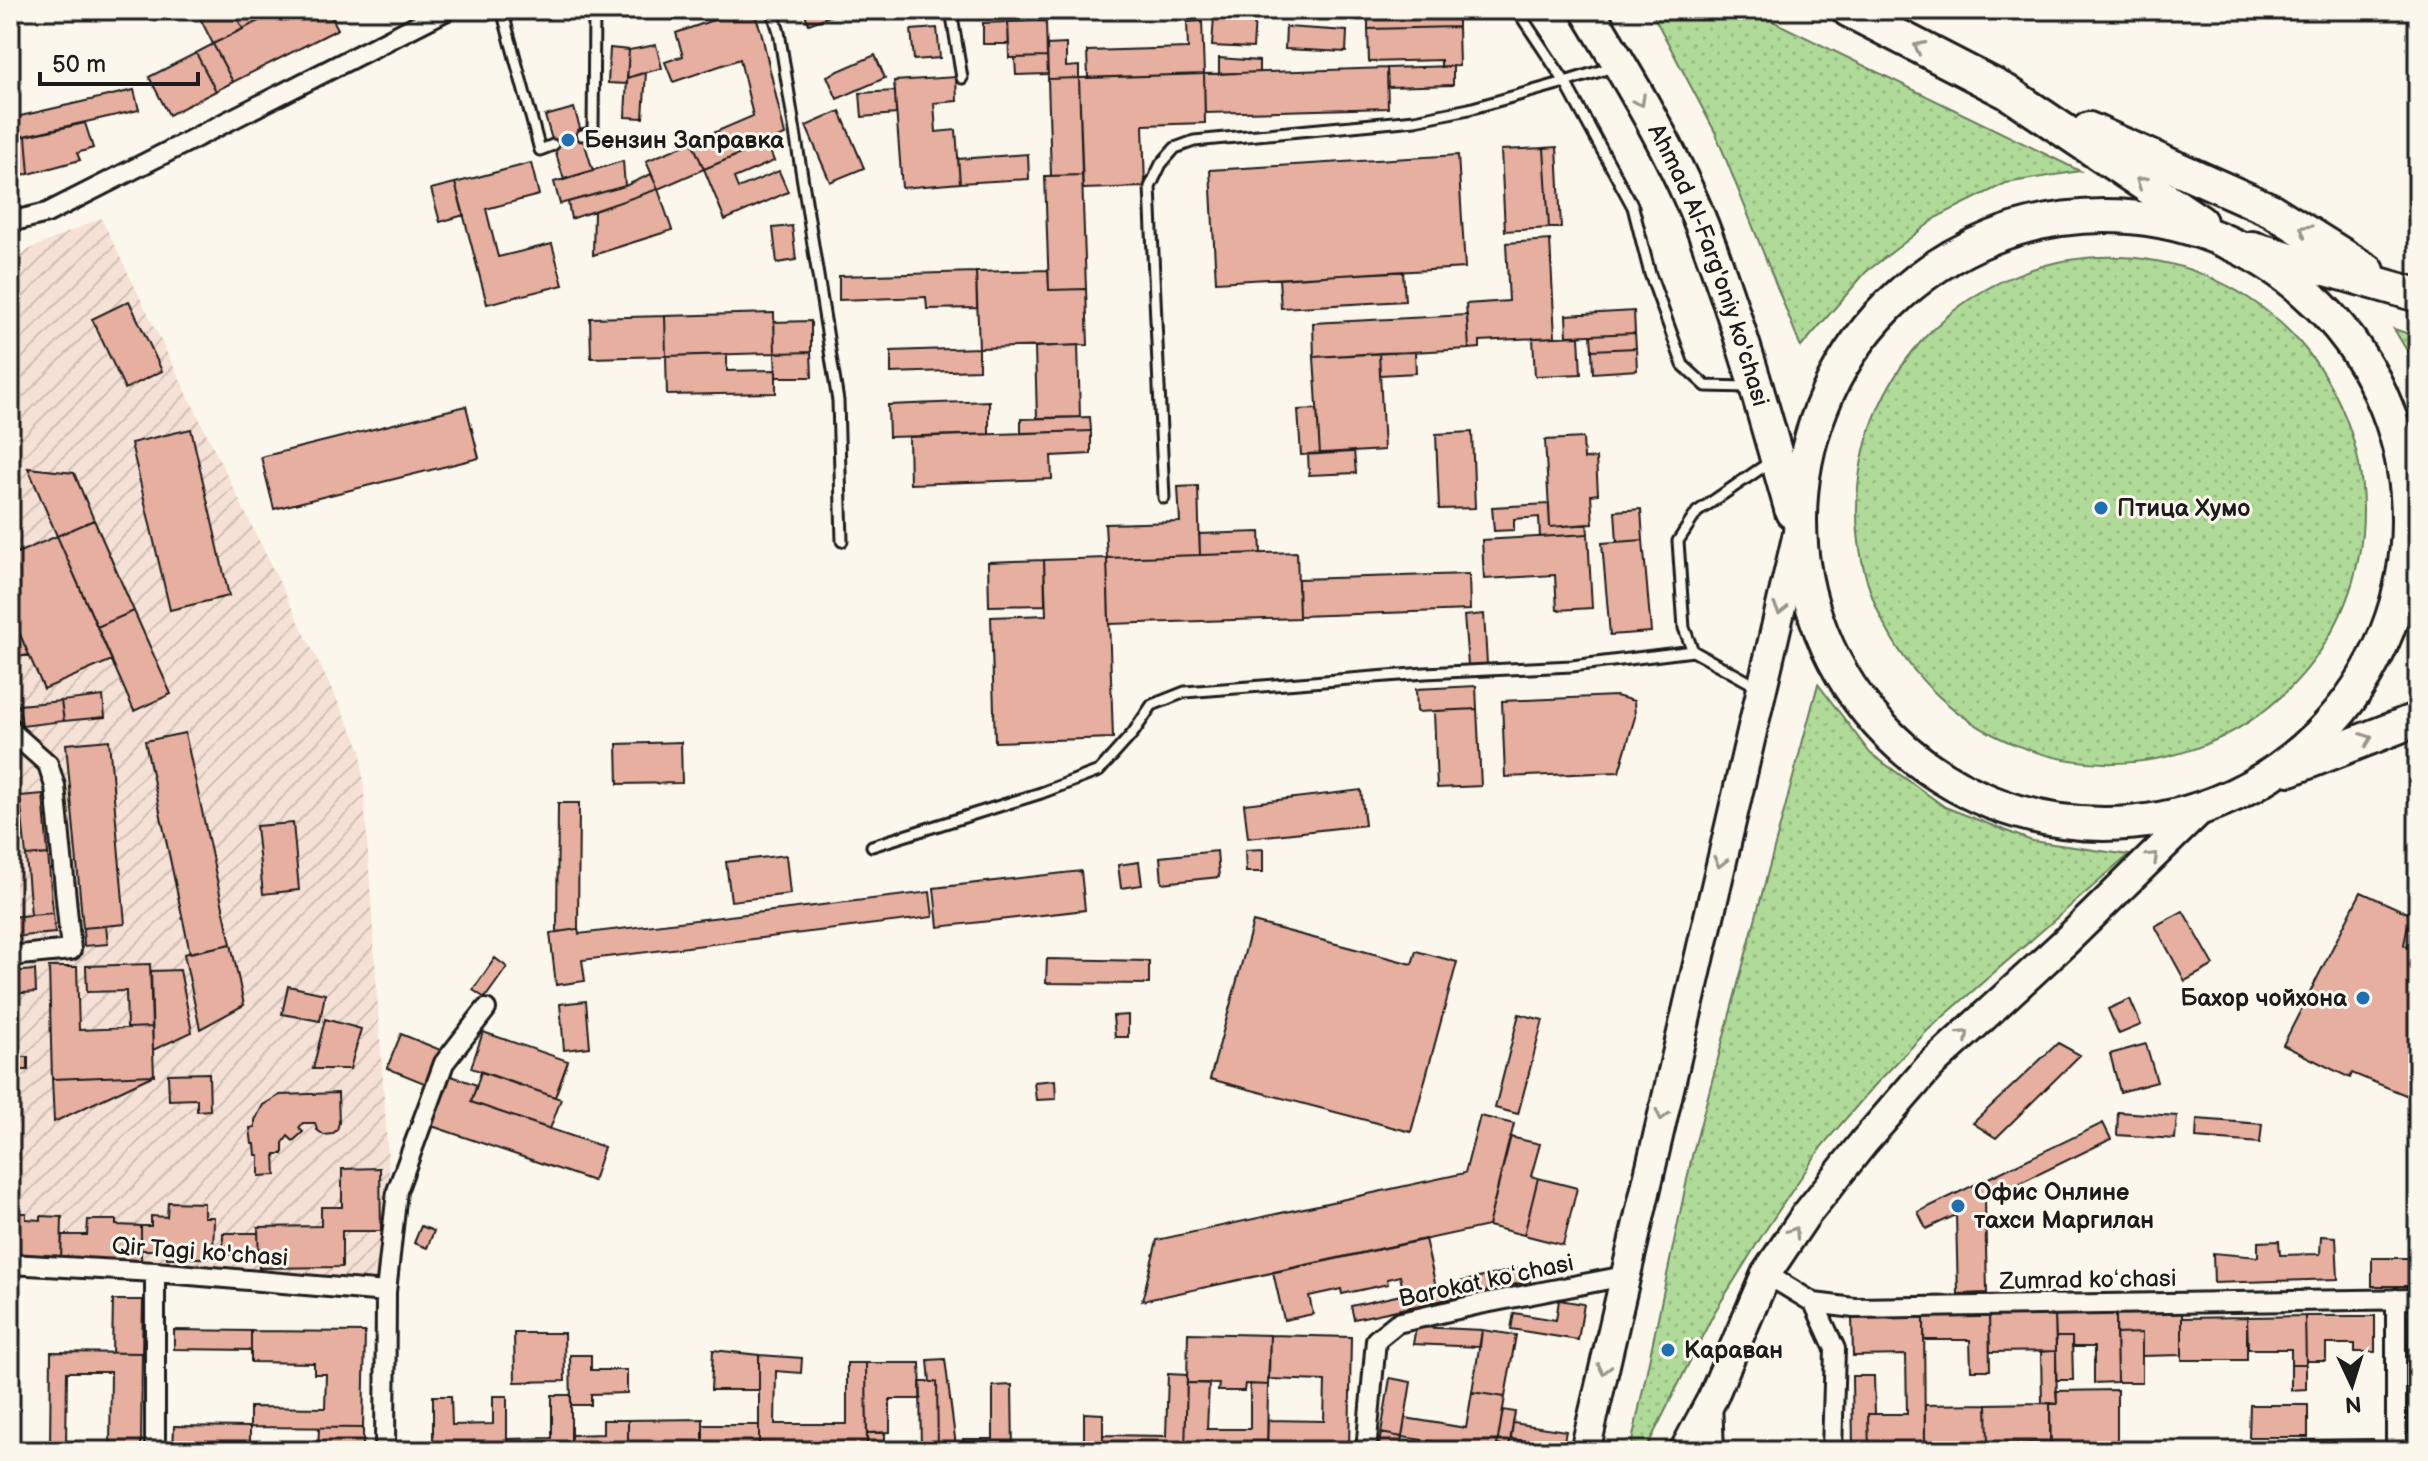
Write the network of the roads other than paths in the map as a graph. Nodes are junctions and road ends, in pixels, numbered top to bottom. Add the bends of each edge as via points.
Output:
1 (447, 10) edge
2 (502, 10) edge
3 (594, 10) edge
4 (772, 10) edge
5 (951, 10) edge
6 (1517, 10) edge
7 (1587, 10) edge
8 (1848, 10) edge
9 (1620, 65) junction
10 (962, 78) dead end
11 (1565, 82) junction
12 (2007, 92) junction
13 (582, 135) dead end
14 (553, 145) dead end
15 (10, 222) edge
16 (2229, 241) junction
17 (2406, 291) edge
18 (1757, 387) junction
19 (1777, 457) junction
20 (1164, 498) dead end
21 (1798, 533) junction
22 (842, 541) dead end
23 (1693, 651) junction
24 (1761, 689) junction
25 (2418, 719) edge
26 (10, 727) edge
27 (2268, 778) junction
28 (2201, 809) junction
29 (872, 846) dead end
30 (10, 956) edge
31 (486, 1009) dead end
32 (10, 1264) edge
33 (155, 1272) junction
34 (1766, 1274) junction
35 (1625, 1276) junction
36 (386, 1292) junction
37 (2396, 1299) junction
38 (2418, 1299) edge
39 (1814, 1303) junction
40 (1712, 1399) junction
41 (155, 1451) edge
42 (385, 1451) edge
43 (1366, 1451) edge
44 (1585, 1451) edge
45 (1684, 1451) edge
46 (1714, 1451) edge
47 (1832, 1451) edge
48 (2396, 1451) edge

1 - 15 street via 47,213
2 - 14 lane via 540,150
3 - 13 lane via 593,132
4 - 22 lane via 838,401
5 - 10 lane
6 - 11 lane
7 - 9 highway, Ahmad Al-Farg'oniy ko'chasi
12 -> 8 highway
9 - 11 lane
9 -> 18 highway, Ahmad Al-Farg'oniy ko'chasi via 1701,224
11 - 18 lane via 1633,207 1650,274 1683,365 1706,386
11 - 20 lane via 1415,120 1194,141 1175,148 1150,187
16 -> 12 highway
17 -> 12 highway via 2271,210
16 - 17 highway
16 - 21 highway via 2165,220 2086,214 2008,229 1937,263 1876,315 1831,380 1804,454
16 - 27 highway via 2315,302 2347,335 2372,371 2404,458 2409,550 2386,639 2338,717
18 - 19 highway, Ahmad Al-Farg'oniy ko'chasi
19 - 21 highway, Ahmad Al-Farg'oniy ko'chasi
19 - 23 lane via 1697,512 1678,541 1684,628
21 -> 24 main road
21 - 28 highway via 1812,612 1846,685 1898,746 1965,792 2041,819 2122,825
23 - 24 lane
23 - 29 lane via 1572,666 1185,692 1152,705 1099,771
24 -> 35 main road
27 -> 25 highway
26 - 30 street via 48,764 55,786 71,950
27 - 28 highway
34 -> 28 main road via 1805,1216 1930,1066
31 - 36 street via 444,1063 397,1191
32 - 33 street, Qir Tagi ko'chasi
33 - 36 street, Qir Tagi ko'chasi
33 - 41 street
34 - 39 street, Zumrad koʻchasi
34 - 40 main road
35 - 43 street, Barokat koʻchasi via 1397,1323 1376,1340
35 -> 44 main road
36 - 42 street
37 - 38 street, Zumrad koʻchasi
37 - 39 street, Zumrad koʻchasi via 1854,1308
37 - 48 street
39 - 47 street via 1835,1349
40 - 45 main road
40 - 46 street

